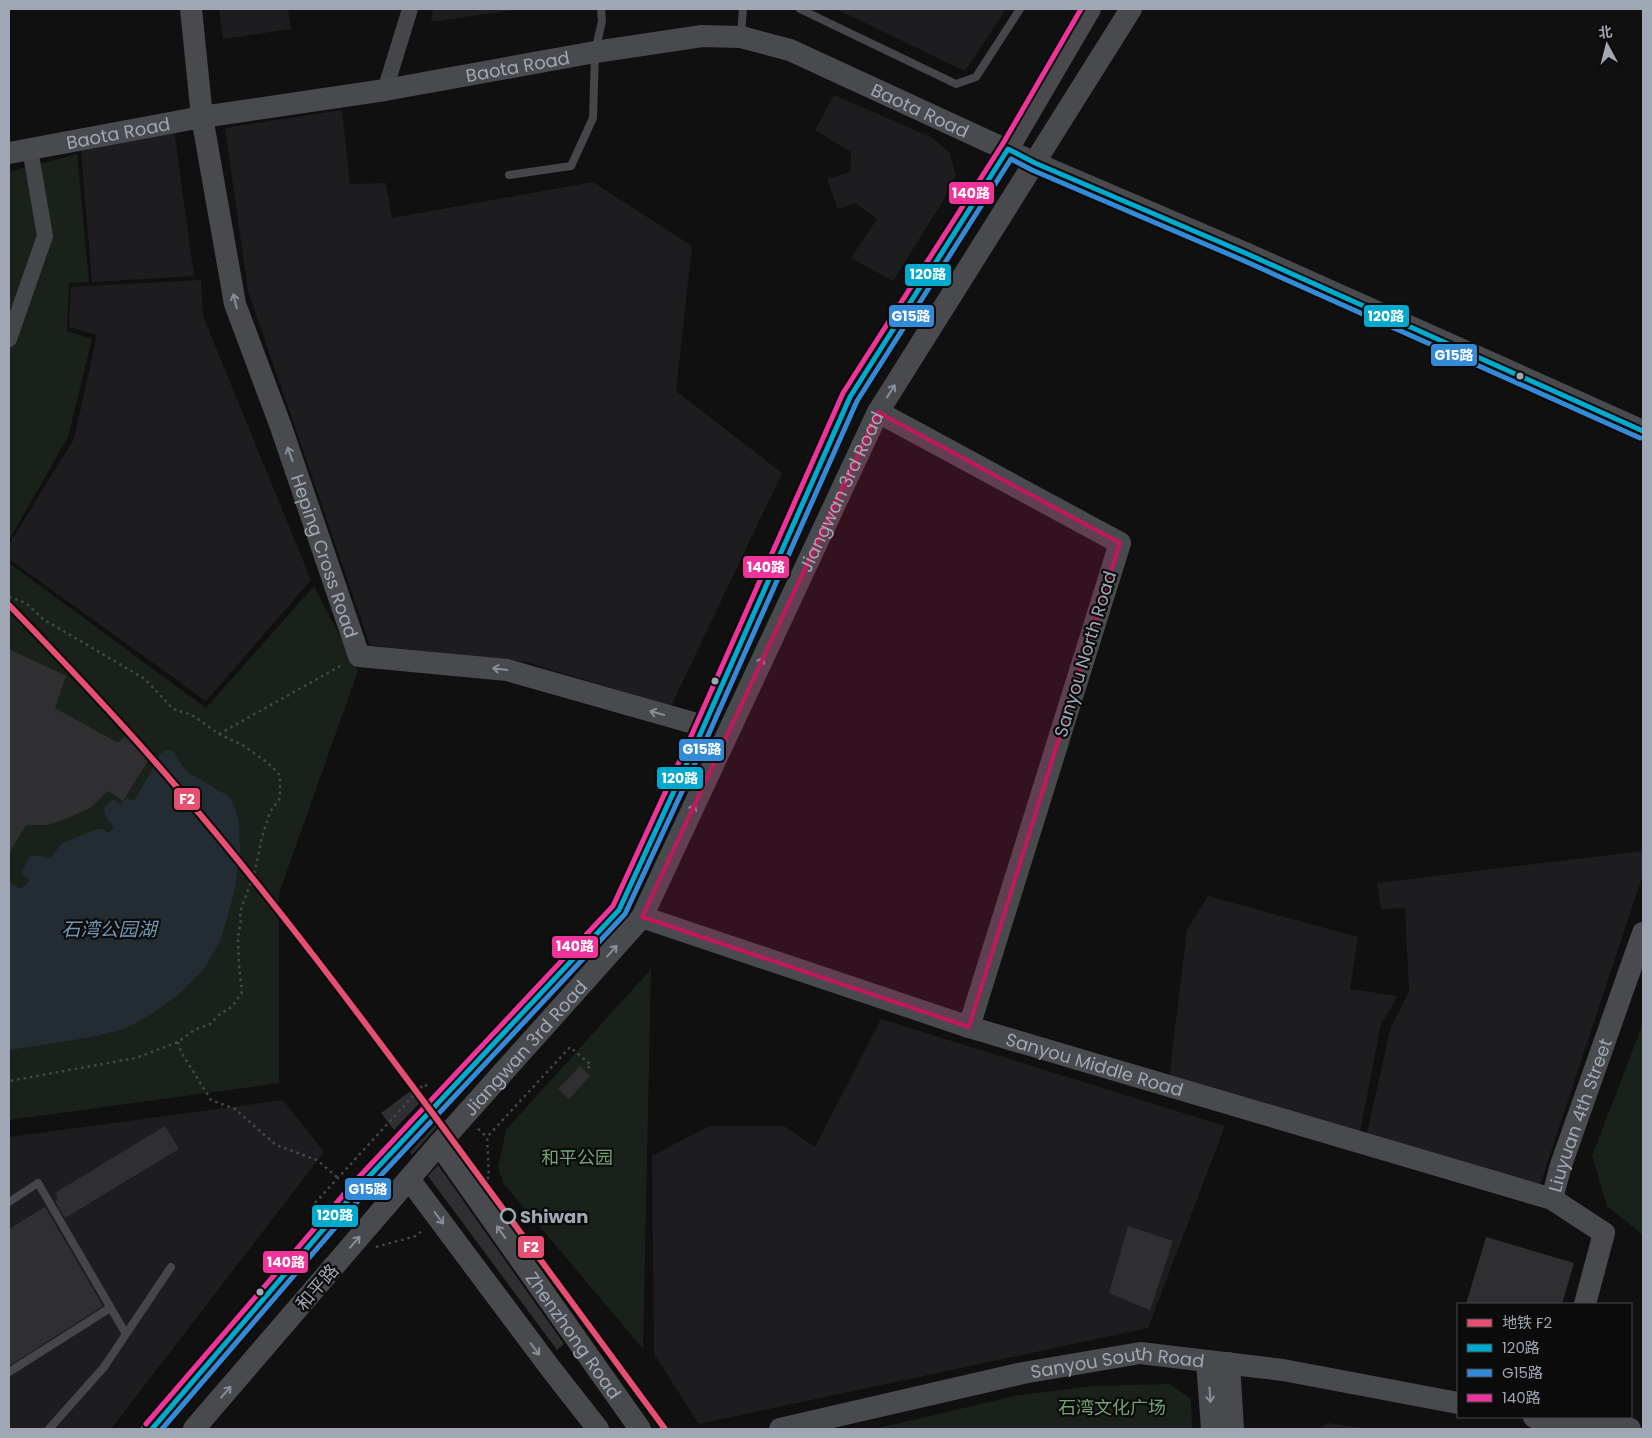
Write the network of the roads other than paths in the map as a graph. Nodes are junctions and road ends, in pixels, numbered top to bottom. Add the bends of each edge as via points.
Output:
1 (191, 9) edge
2 (410, 9) edge
3 (601, 9) edge
4 (743, 9) edge
5 (800, 9) edge
6 (1020, 9) edge
7 (1090, 9) edge
8 (1131, 9) edge
9 (741, 37) junction
10 (596, 52) junction
11 (385, 90) junction
12 (202, 116) junction
13 (1008, 149) junction
14 (20, 151) edge
15 (1035, 163) junction
16 (509, 175) dead end
17 (9, 339) edge
18 (878, 412) junction
19 (1643, 431) edge
20 (704, 726) junction
21 (642, 917) junction
22 (1643, 933) edge
23 (969, 1027) junction
24 (408, 1134) junction
25 (439, 1144) junction
26 (410, 1179) junction
27 (1552, 1199) junction
28 (9, 1202) edge
29 (170, 1267) dead end
30 (1584, 1303) edge
31 (110, 1308) junction
32 (126, 1334) junction
33 (1218, 1362) junction
34 (9, 1372) edge
35 (1457, 1402) edge
36 (1540, 1420) edge
37 (49, 1429) edge
38 (152, 1429) edge
39 (194, 1429) edge
40 (598, 1429) edge
41 (640, 1429) edge
42 (780, 1429) edge
43 (1212, 1429) edge
44 (1233, 1429) edge
45 (1630, 1429) edge

1 - 12 street, Heping Cross Road
2 - 11 street
3 - 10 lane
4 - 9 lane
5 - 6 lane via 956,84 976,77
7 - 13 street, Jiangwan 3rd Road
8 - 15 street, Jiangwan 3rd Road
9 - 10 street, Baota Road via 702,36
9 - 13 street, Baota Road via 790,50
10 - 11 street, Baota Road
10 - 16 lane via 593,118 571,166
11 - 12 street, Baota Road
12 - 14 street, Baota Road
20 -> 12 street, Heping Cross Road via 507,670 359,656 281,427 235,304
13 - 15 street, Baota Road
13 - 20 street, Jiangwan 3rd Road via 850,397
14 - 17 street via 45,236
18 -> 15 street, Jiangwan 3rd Road
15 - 19 street, Baota Road
21 -> 18 street, Jiangwan 3rd Road
18 - 23 street, Sanyou North Road via 1120,543
20 - 24 street, Jiangwan 3rd Road via 619,910
21 - 23 street, Sanyou Middle Road
25 -> 21 street, Jiangwan 3rd Road
22 - 27 street, Liuyuan 4th Street
23 - 27 street, Sanyou Middle Road
24 - 25 street
24 - 26 street
24 - 38 street, 和平路
25 - 26 street, 和平路
41 -> 25 street, Zhenzhong Road
39 -> 26 street, 和平路
26 -> 40 street, Zhenzhong Road
27 - 30 street, Liuyuan 4th Street via 1604,1234
28 - 31 lane via 38,1183
29 - 32 lane
31 - 32 lane
31 - 34 lane
32 - 37 lane via 104,1367
33 - 35 street, Sanyou South Road via 1283,1370
33 - 42 street, Sanyou South Road via 1140,1353 1023,1374
33 -> 43 street
33 - 44 street
36 - 45 street

